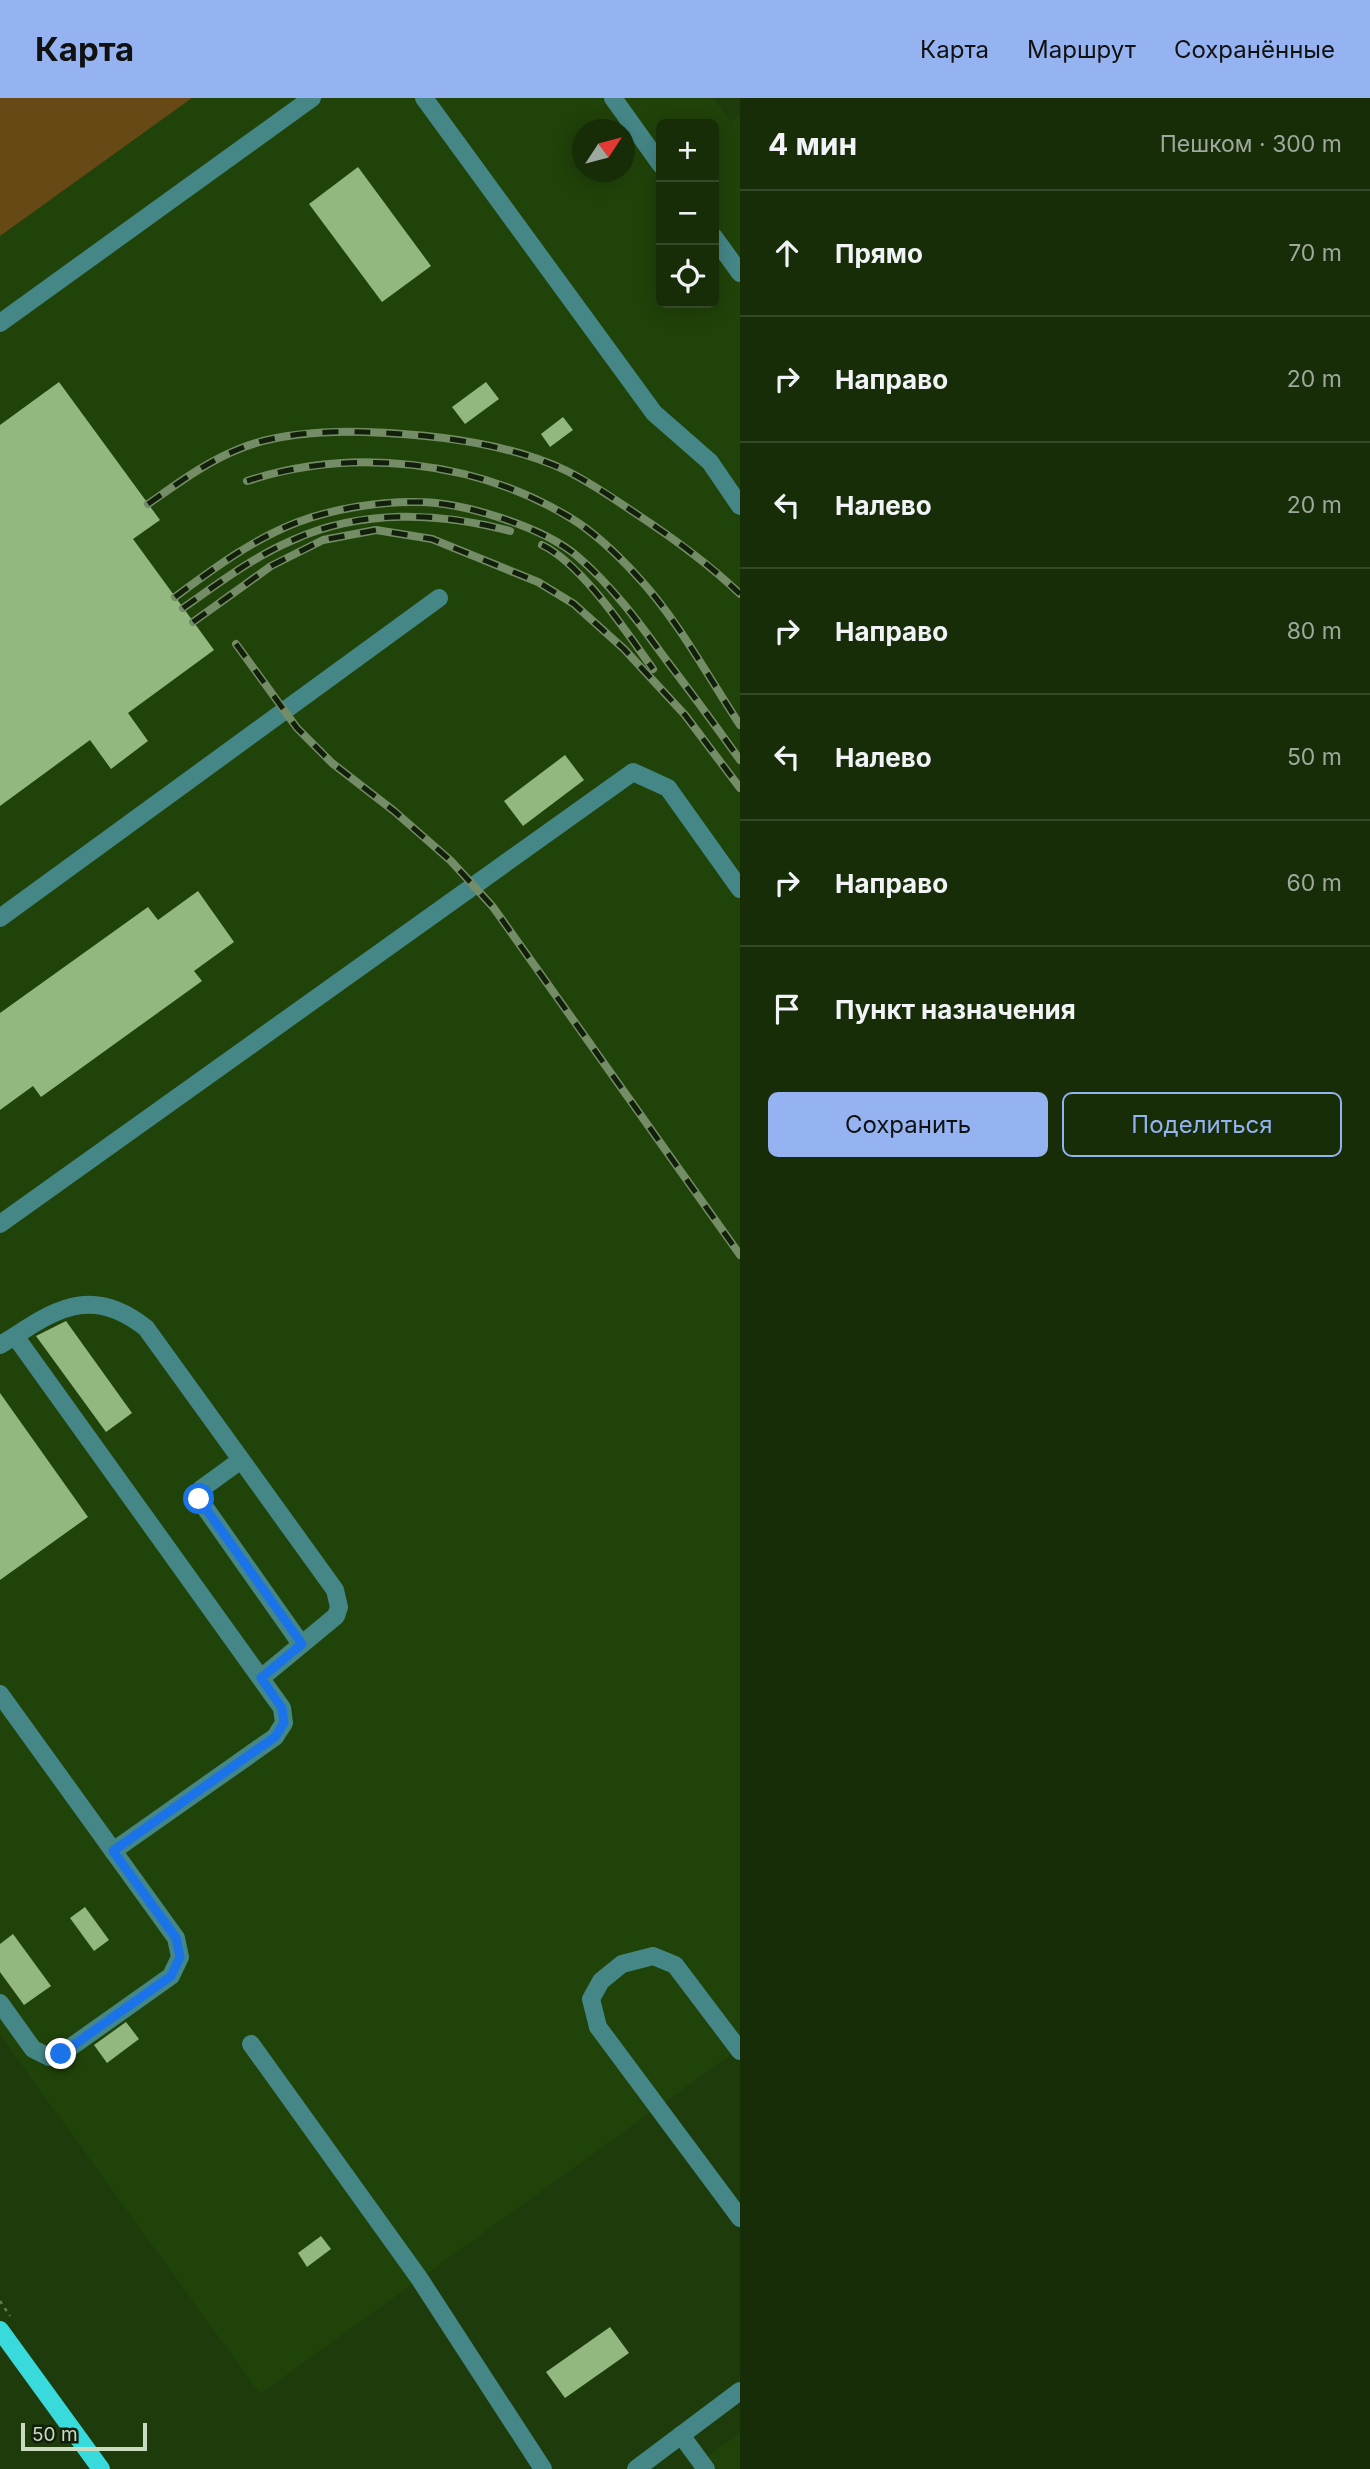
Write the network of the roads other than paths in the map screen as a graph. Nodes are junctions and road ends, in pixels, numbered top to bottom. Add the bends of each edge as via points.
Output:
1 (312, 98) edge
2 (424, 98) edge
3 (613, 98) edge
4 (656, 158) edge
5 (719, 244) edge
6 (740, 273) edge
7 (0, 323) edge
8 (740, 506) edge
9 (439, 598) dead end
10 (740, 889) edge
11 (0, 918) edge
12 (0, 1224) edge
13 (7, 1340) edge
14 (241, 1460) junction
15 (302, 1644) junction
16 (261, 1678) junction
17 (0, 1694) edge
18 (113, 1851) junction
19 (0, 2003) edge
20 (251, 2044) dead end
21 (740, 2051) edge
22 (740, 2218) edge
23 (0, 2330) edge
24 (740, 2391) edge
25 (681, 2435) junction
26 (101, 2469) edge
27 (542, 2469) edge
28 (636, 2469) edge
29 (706, 2469) edge

1 - 7 street
2 - 8 street via 654,413 710,462
3 - 4 street
5 - 6 street
9 - 11 street
10 - 12 street via 668,788 634,772
13 - 14 street via 66,1307 100,1305 129,1314 146,1328
13 - 16 street
14 - 15 street via 335,1590 336,1616
14 - 15 street via 201,1489 199,1499
15 - 16 street
16 - 18 street via 282,1708 284,1723 275,1737
17 - 18 street
18 - 19 street via 176,1938 180,1957 171,1976 61,2054 49,2057 33,2049
20 - 27 street via 419,2278
21 - 22 street via 675,1965 653,1956 622,1964 601,1981 591,1999 598,2027
23 - 26 main road
24 - 25 street
25 - 28 street
25 - 29 street

